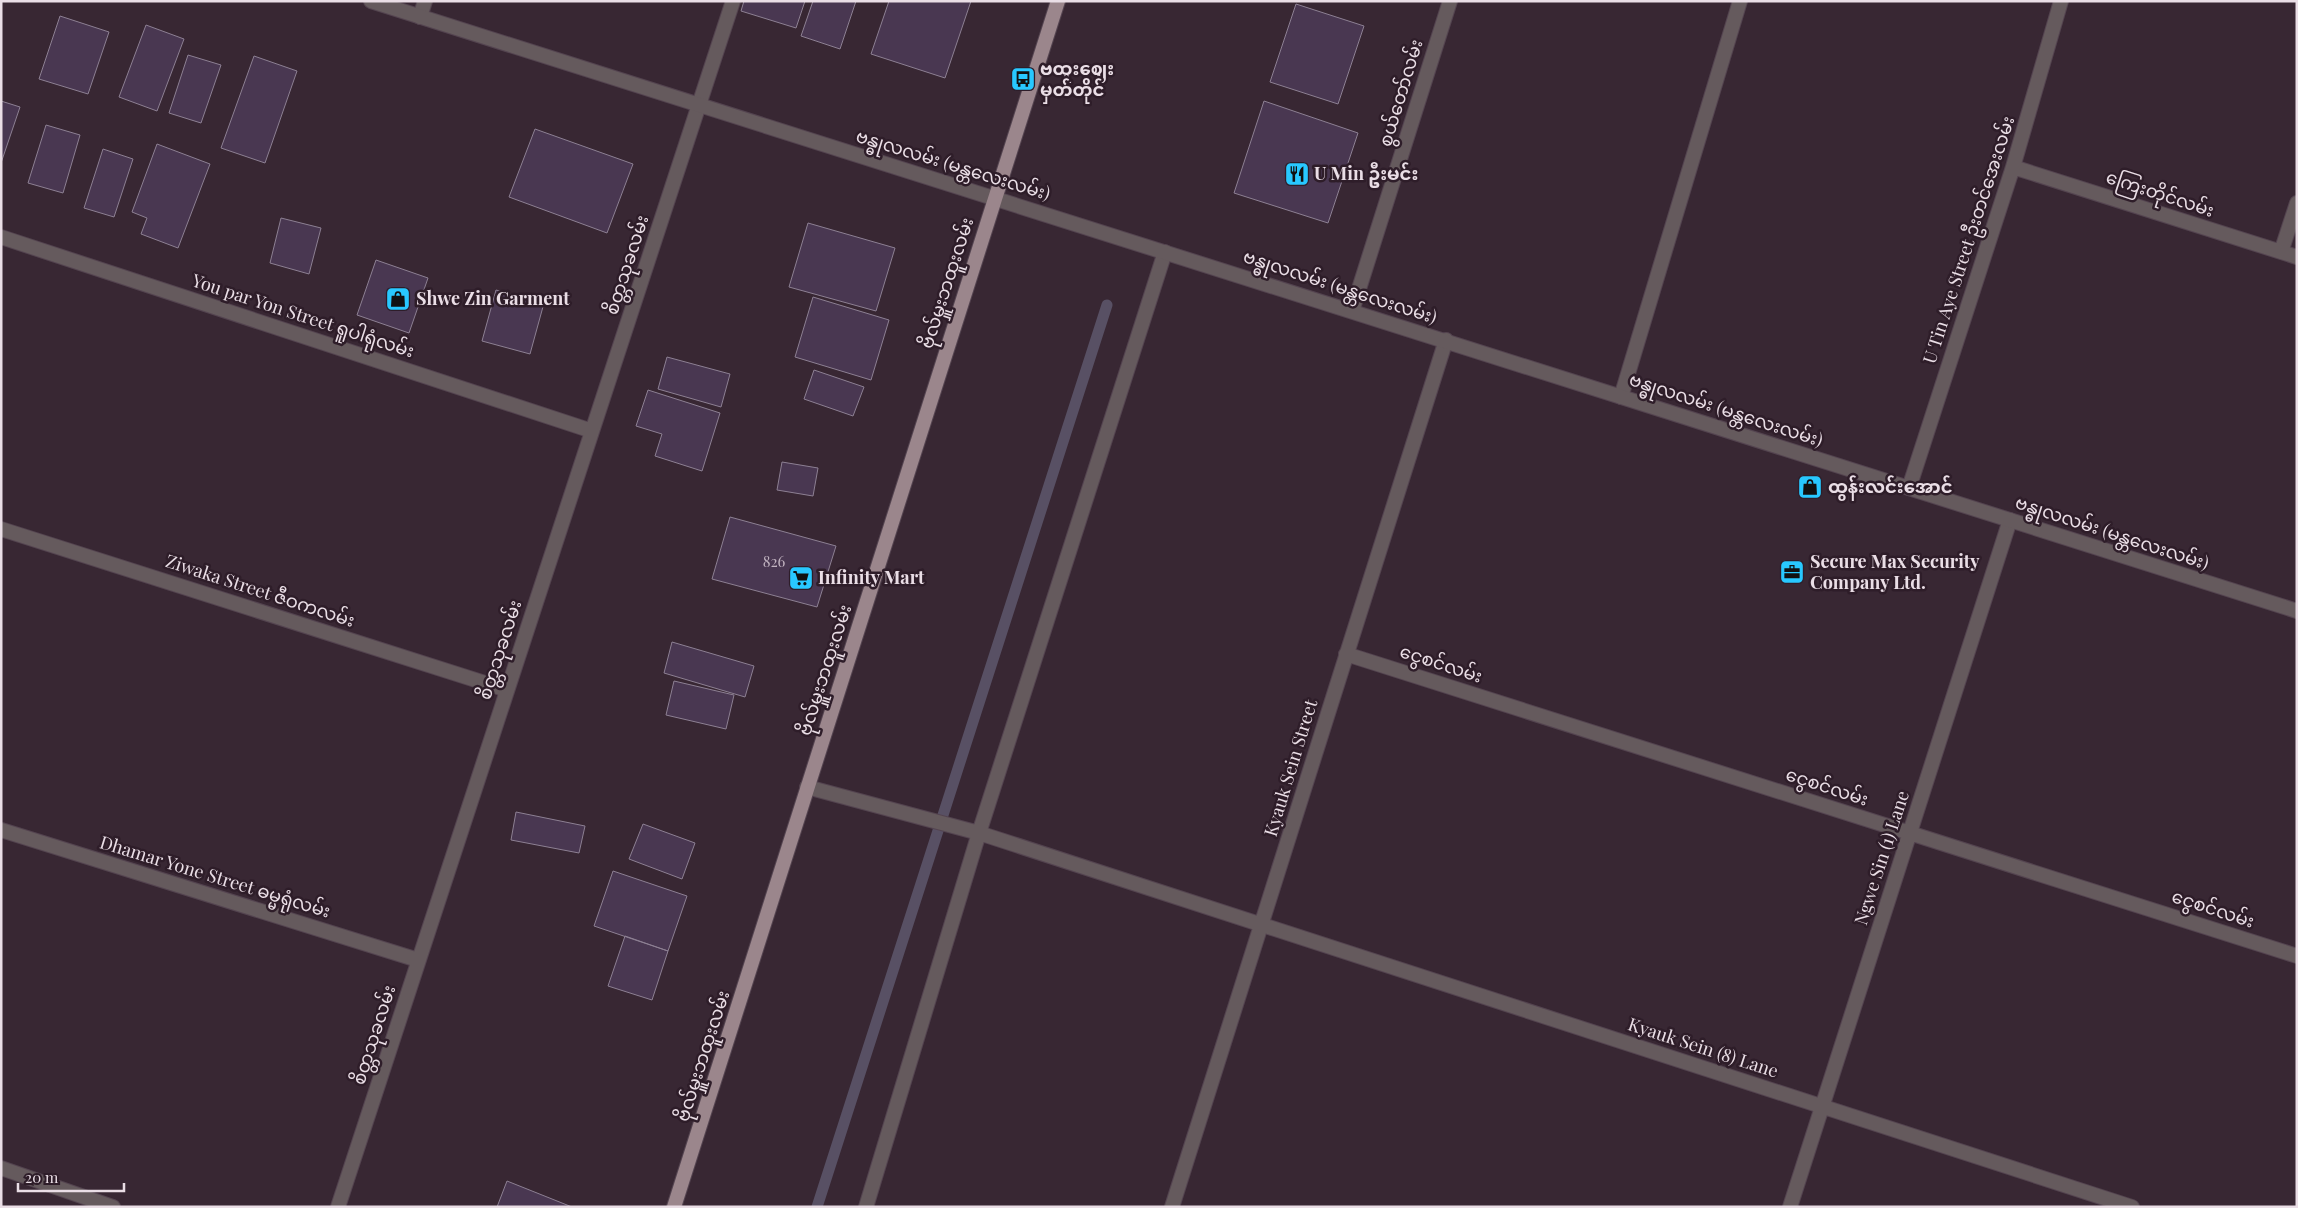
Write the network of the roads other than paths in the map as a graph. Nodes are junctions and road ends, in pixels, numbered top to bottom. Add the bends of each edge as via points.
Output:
1 (371, 1) edge
2 (425, 1) edge
3 (733, 1) edge
4 (1058, 1) edge
5 (1450, 1) edge
6 (1740, 1) edge
7 (2061, 1) edge
8 (420, 17) junction
9 (699, 106) junction
10 (2013, 167) junction
11 (994, 197) junction
12 (2297, 204) edge
13 (1, 237) edge
14 (1165, 252) junction
15 (2281, 252) junction
16 (2297, 257) edge
17 (1352, 311) junction
18 (1446, 340) junction
19 (1621, 397) junction
20 (592, 431) junction
21 (1909, 488) junction
22 (2010, 520) junction
23 (1, 529) edge
24 (2297, 611) edge
25 (1346, 654) junction
26 (507, 690) junction
27 (807, 787) junction
28 (1, 830) edge
29 (979, 833) junction
30 (1909, 833) junction
31 (1261, 925) junction
32 (2297, 956) edge
33 (418, 960) junction
34 (1822, 1106) junction
35 (1, 1168) edge
36 (1176, 1206) edge
37 (113, 1207) edge
38 (338, 1207) edge
39 (674, 1207) edge
40 (866, 1207) edge
41 (1790, 1207) edge
42 (2132, 1207) edge

1 - 8 street, ဗန္ဓုလလမ်း (မန္တလေးလမ်း)
2 - 8 street
3 - 9 street, စိတ္တသုခလမ်း
4 - 11 main road, ဗိုလ်မှူးဘထူးလမ်း
5 - 17 street, စွယ်တော်လမ်း
6 - 19 street
7 - 10 street, U Tin Aye Street ဦးတင်အေးလမ်း
8 - 9 street, ဗန္ဓုလလမ်း (မန္တလေးလမ်း)
9 - 11 street, ဗန္ဓုလလမ်း (မန္တလေးလမ်း)
9 - 20 street, စိတ္တသုခလမ်း
10 - 15 street, ကြေးတိုင်လမ်း
10 - 21 street, U Tin Aye Street ဦးတင်အေးလမ်း
11 - 14 street, ဗန္ဓုလလမ်း (မန္တလေးလမ်း)
11 - 27 main road, ဗိုလ်မှူးဘထူးလမ်း
12 - 15 street
13 - 20 street, You par Yon Street ရူပါရုံလမ်း
14 - 17 street, ဗန္ဓုလလမ်း (မန္တလေးလမ်း)
14 - 29 street
15 - 16 street, ကြေးတိုင်လမ်း
17 - 18 street, ဗန္ဓုလလမ်း (မန္တလေးလမ်း)
18 - 19 street, ဗန္ဓုလလမ်း (မန္တလေးလမ်း)
18 - 25 street, Kyauk Sein Street
19 - 21 street, ဗန္ဓုလလမ်း (မန္တလေးလမ်း)
20 - 26 street, စိတ္တသုခလမ်း
21 - 22 street, ဗန္ဓုလလမ်း (မန္တလေးလမ်း)
22 - 24 street, ဗန္ဓုလလမ်း (မန္တလေးလမ်း)
22 - 30 street, Ngwe Sin (1) Lane
23 - 26 street, Ziwaka Street ဇီဝကလမ်း
25 - 30 street, ငွေစင်လမ်း
25 - 31 street, Kyauk Sein Street
26 - 33 street, စိတ္တသုခလမ်း
27 - 29 street, Kyauk Sein (8) Lane
27 - 39 main road, ဗိုလ်မှူးဘထူးလမ်း
28 - 33 street, Dhamar Yone Street ဓမ္မရုံလမ်း
29 - 31 street, Kyauk Sein (8) Lane
29 - 40 street
30 - 32 street, ငွေစင်လမ်း
30 - 34 street, Ngwe Sin (1) Lane
31 - 34 street, Kyauk Sein (8) Lane
31 - 36 street, Kyauk Sein Street
33 - 38 street, စိတ္တသုခလမ်း
34 - 41 street, Ngwe Sin (1) Lane
34 - 42 street, Kyauk Sein (8) Lane
35 - 37 street

